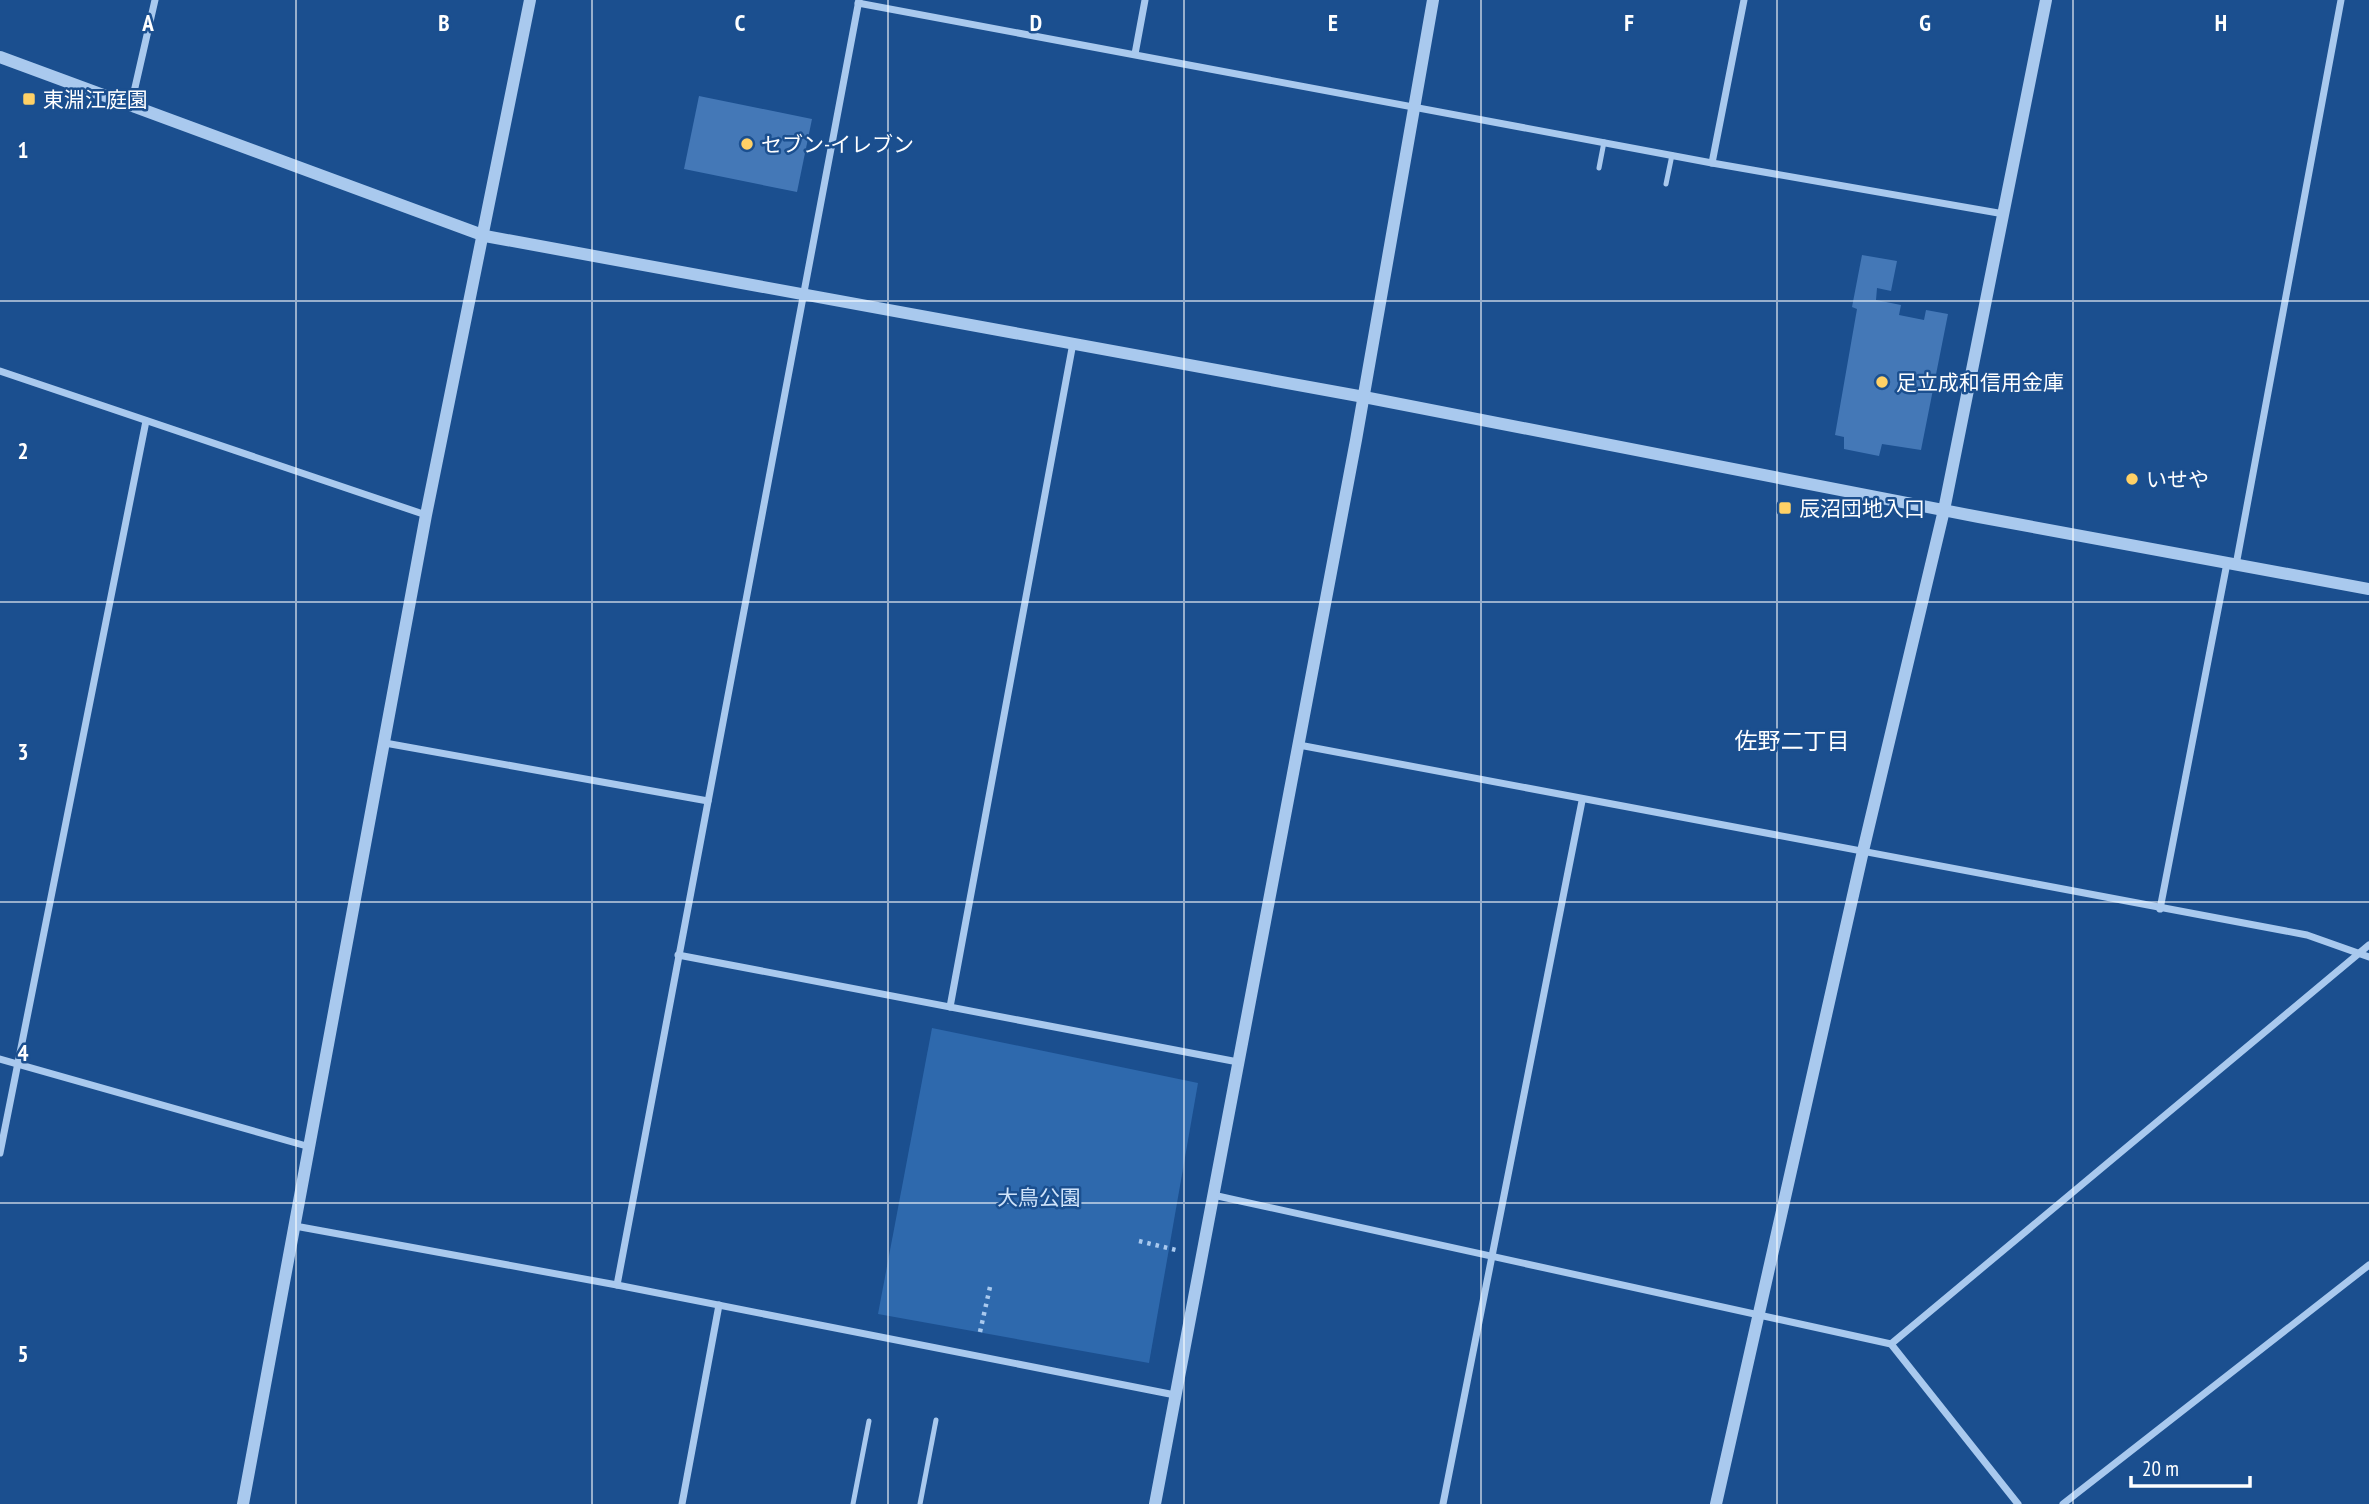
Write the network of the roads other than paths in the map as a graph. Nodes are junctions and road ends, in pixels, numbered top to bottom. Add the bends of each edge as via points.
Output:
1 (155, 0) edge
2 (530, 0) edge
3 (1145, 0) edge
4 (1433, 0) edge
5 (1744, 0) edge
6 (2046, 0) edge
7 (2341, 0) edge
8 (858, 2) edge
9 (1135, 54) junction
10 (0, 57) edge
11 (131, 105) junction
12 (1412, 107) junction
13 (1604, 142) junction
14 (1672, 155) junction
15 (1712, 163) junction
16 (1599, 168) dead end
17 (1666, 184) dead end
18 (2005, 214) junction
19 (485, 236) junction
20 (803, 295) junction
21 (1074, 343) junction
22 (0, 371) edge
23 (1364, 397) junction
24 (146, 421) junction
25 (1944, 510) junction
26 (426, 515) junction
27 (2232, 564) junction
28 (2369, 589) edge
29 (385, 743) junction
30 (1299, 745) junction
31 (1582, 801) junction
32 (708, 802) junction
33 (1863, 851) junction
34 (2160, 909) junction
35 (2369, 945) edge
36 (2360, 953) junction
37 (678, 955) junction
38 (2369, 957) edge
39 (950, 1007) junction
40 (0, 1059) edge
41 (1238, 1062) junction
42 (17, 1066) junction
43 (310, 1147) junction
44 (0, 1153) edge
45 (1213, 1195) junction
46 (295, 1226) junction
47 (1491, 1257) junction
48 (2369, 1265) edge
49 (617, 1285) junction
50 (719, 1305) junction
51 (1758, 1313) junction
52 (1891, 1344) junction
53 (1175, 1395) junction
54 (936, 1420) dead end
55 (869, 1421) dead end
56 (243, 1504) edge
57 (682, 1504) edge
58 (853, 1504) edge
59 (920, 1504) edge
60 (1155, 1504) edge
61 (1443, 1504) edge
62 (1716, 1504) edge
63 (2018, 1504) edge
64 (2063, 1504) edge

1 - 11 street
2 - 19 street
3 - 9 street
4 - 12 street
5 - 15 street
6 - 18 street
7 - 27 street
8 - 9 street
8 - 20 street
9 - 12 street
10 - 11 street
11 - 19 street
12 - 13 street
12 - 23 street
13 - 14 street
13 - 16 lane
14 - 15 street
14 - 17 lane
15 - 18 street
18 - 25 street
19 - 20 street
19 - 26 street
20 - 21 street
20 - 32 street
21 - 23 street
21 - 39 street
22 - 24 street
23 - 25 street
23 - 30 street
24 - 26 street
24 - 42 street
25 - 27 street
25 - 33 street
26 - 29 street
27 - 28 street
27 - 34 street
29 - 32 street
29 - 43 street
30 - 31 street
30 - 41 street
31 - 33 street
31 - 47 street
32 - 37 street
33 - 34 street
33 - 51 street
34 - 36 street via 2307,935
35 - 36 street
36 - 38 street
36 - 52 street
37 - 39 street
37 - 49 street
39 - 41 street
40 - 42 street
41 - 45 street
42 - 43 street
42 - 44 street
43 - 46 street
45 - 47 street
45 - 53 street
46 - 49 street
46 - 56 street
47 - 51 street
47 - 61 street
48 - 64 street
49 - 50 street
50 - 53 street
50 - 57 street
51 - 52 street
51 - 62 street
52 - 63 street
53 - 60 street
54 - 59 lane
55 - 58 lane

